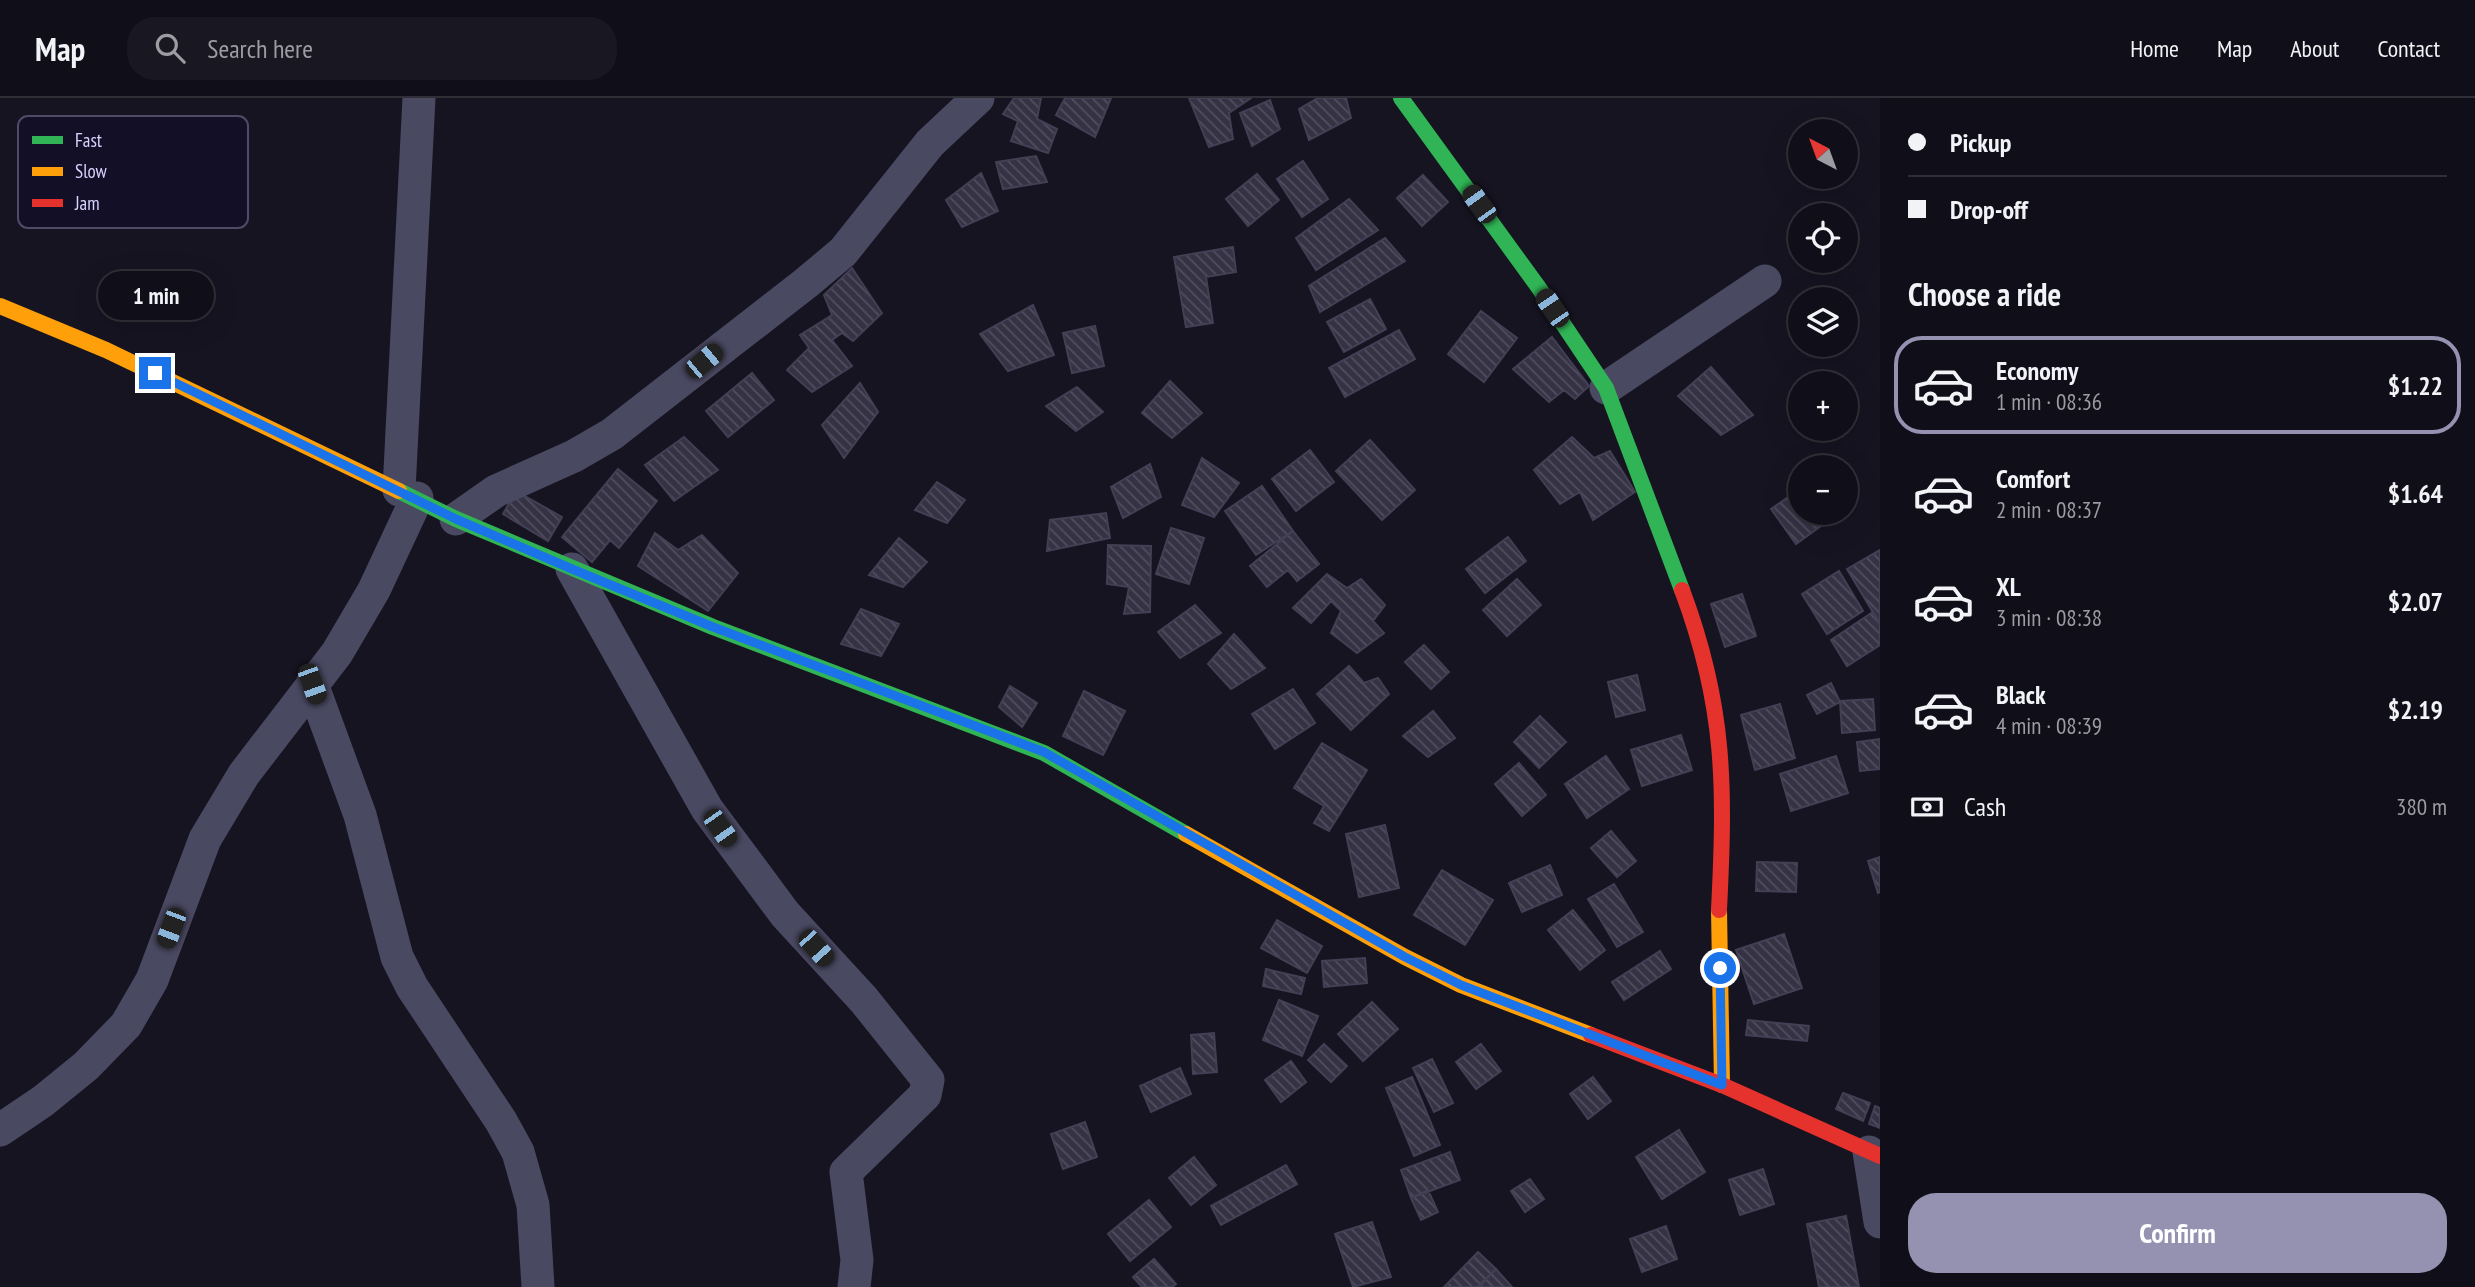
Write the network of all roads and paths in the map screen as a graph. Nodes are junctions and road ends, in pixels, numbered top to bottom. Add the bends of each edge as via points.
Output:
1 (419, 98) edge
2 (978, 98) edge
3 (1401, 98) edge
4 (1765, 281) dead end
5 (0, 306) edge
6 (1606, 388) junction
7 (408, 494) junction
8 (456, 519) junction
9 (572, 569) junction
10 (312, 684) junction
11 (1722, 1085) junction
12 (0, 1130) edge
13 (1874, 1154) edge
14 (1880, 1222) edge
15 (538, 1287) edge
16 (854, 1287) edge

1 - 7 street
2 - 8 street via 930,143 843,252 806,283 612,434 574,457 496,491
3 - 6 street
4 - 6 street
5 - 7 street via 106,350
6 - 11 street via 1702,642 1715,697 1724,810 1719,919
7 - 8 street
7 - 10 street via 374,590 337,653
8 - 9 street
9 - 11 street via 1044,752 1461,985
9 - 16 street via 707,809 785,914 864,1000 928,1080 925,1095 846,1172 857,1261
10 - 12 street via 244,774 205,839 152,979 126,1025 86,1066
10 - 15 street via 360,815 397,957 518,1152 533,1205
11 - 13 street
13 - 14 street

